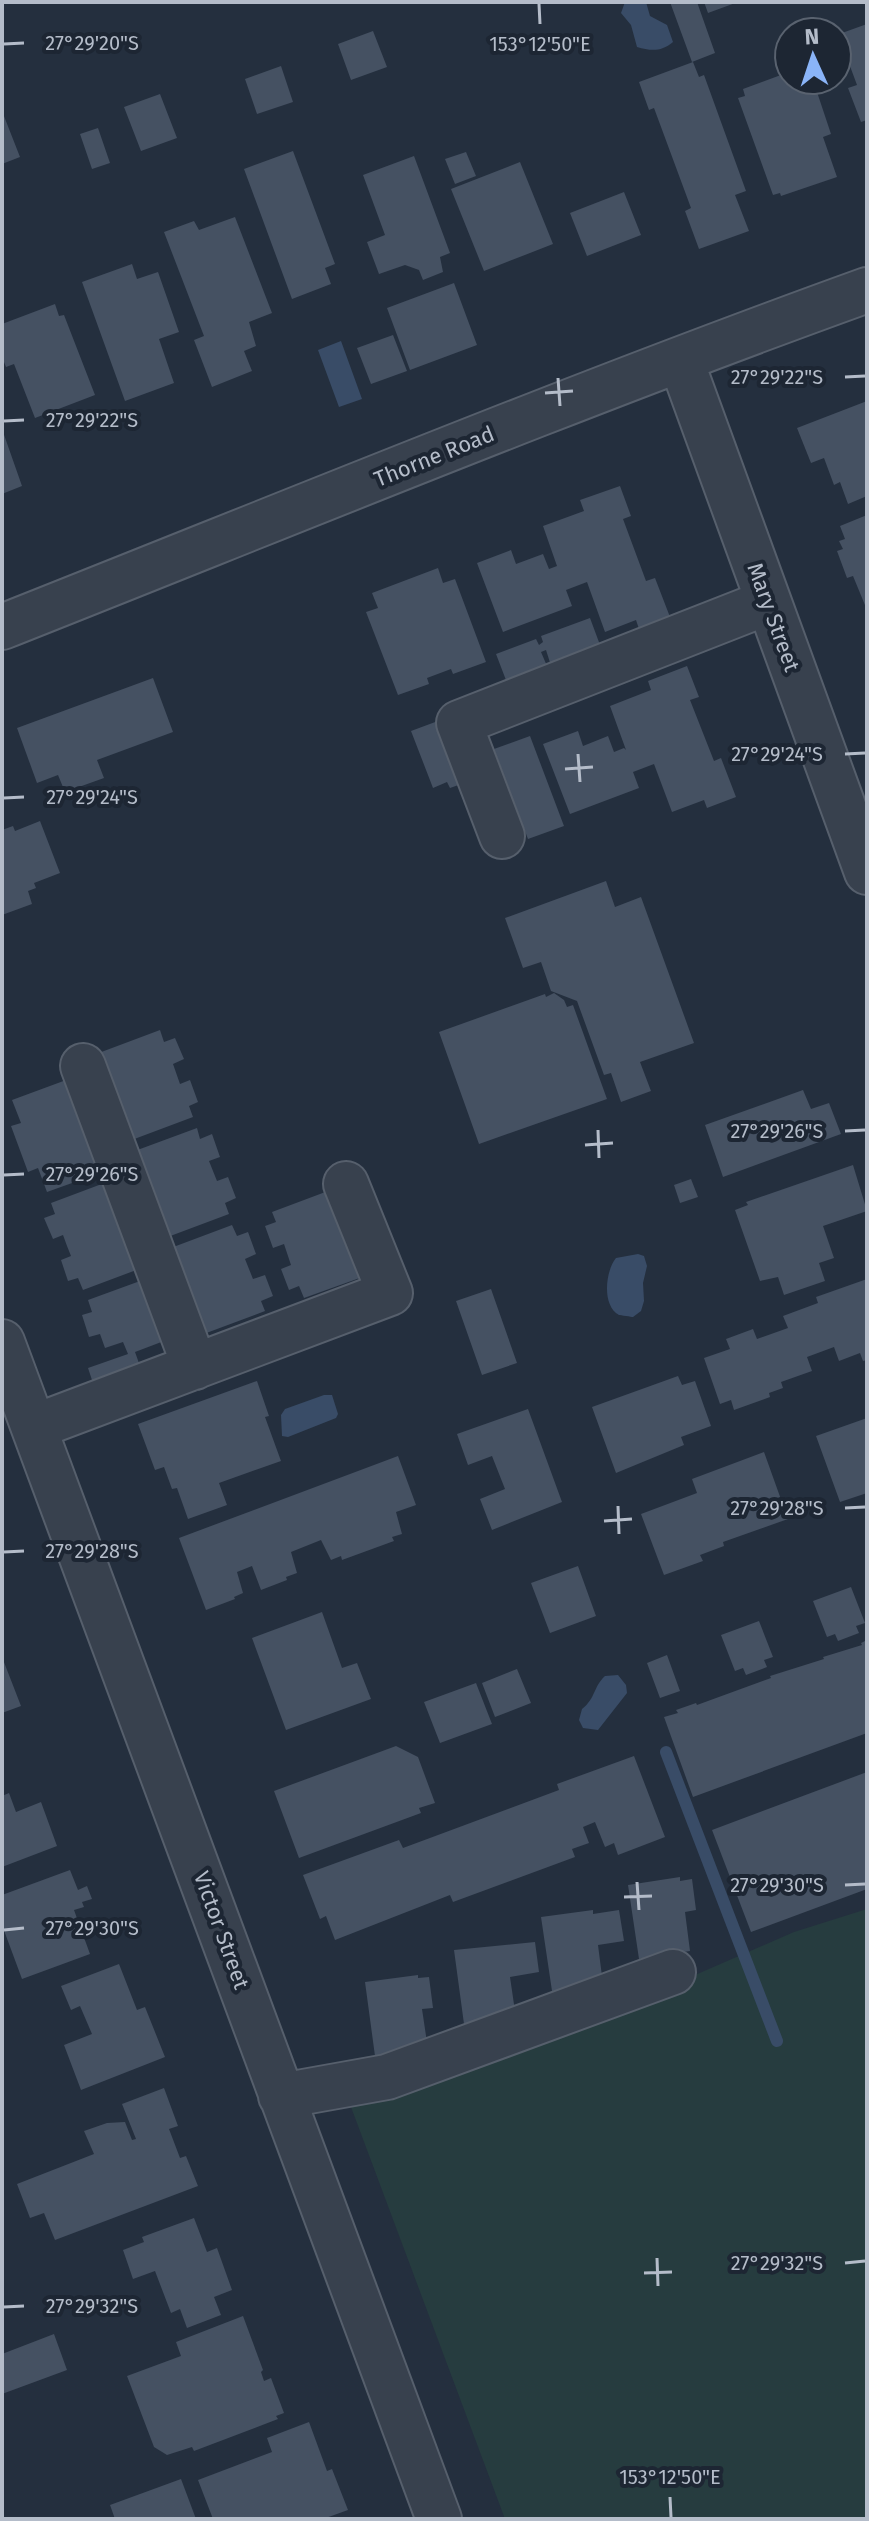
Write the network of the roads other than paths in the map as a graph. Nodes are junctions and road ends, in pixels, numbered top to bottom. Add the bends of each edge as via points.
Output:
1 (867, 290) edge
2 (681, 361) junction
3 (768, 602) junction
4 (2, 627) edge
5 (502, 836) dead end
6 (867, 872) edge
7 (83, 1066) dead end
8 (346, 1184) dead end
9 (2, 1342) edge
10 (195, 1367) junction
11 (34, 1427) junction
12 (673, 1972) dead end
13 (281, 2096) junction
14 (439, 2519) edge

1 - 2 street, Thorne Road
2 - 3 street, Mary Street
2 - 4 street, Thorne Road
3 - 5 street via 459,723
3 - 6 street, Mary Street
7 - 10 street
8 - 10 street via 390,1293
9 - 11 street, Victor Street
10 - 11 street
11 - 13 street, Victor Street
12 - 13 street via 387,2077
13 - 14 street, Victor Street

